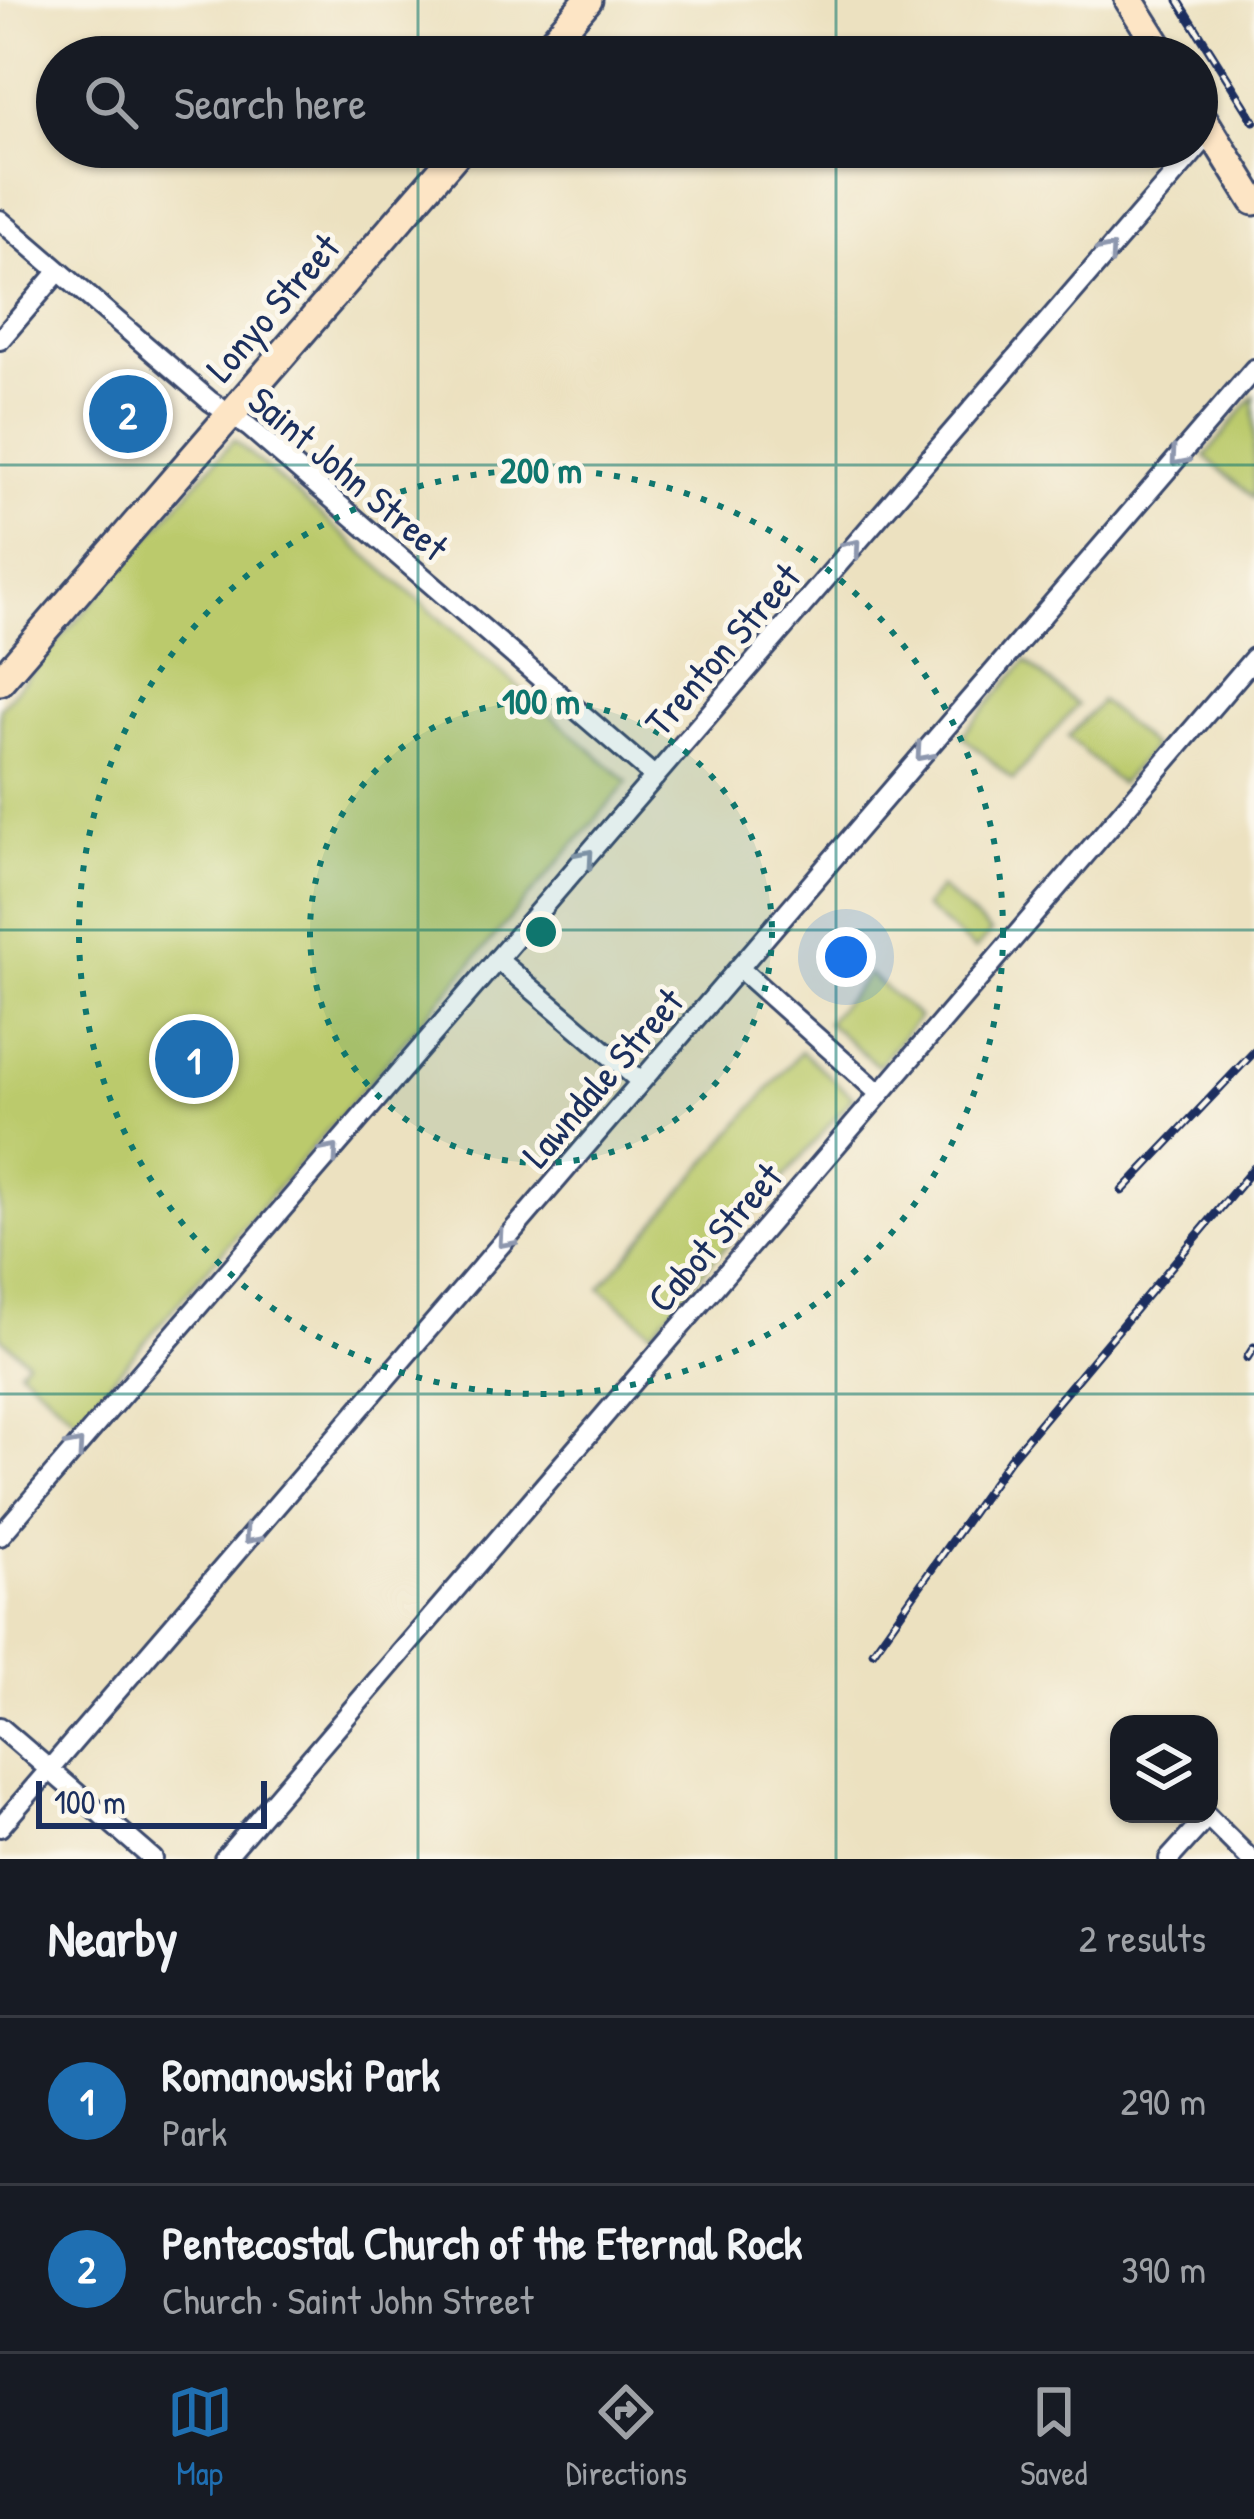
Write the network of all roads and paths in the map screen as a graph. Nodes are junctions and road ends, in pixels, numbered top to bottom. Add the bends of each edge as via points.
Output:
1 (588, 0) edge
2 (1129, 0) edge
3 (557, 36) edge
4 (1152, 36) edge
5 (1218, 143) edge
6 (444, 168) edge
7 (1164, 168) edge
8 (1254, 201) edge
9 (0, 220) edge
10 (59, 272) junction
11 (0, 340) edge
12 (1254, 369) edge
13 (230, 415) junction
14 (1254, 658) edge
15 (0, 681) edge
16 (655, 777) junction
17 (497, 959) junction
18 (739, 968) junction
19 (641, 1082) junction
20 (880, 1094) junction
21 (0, 1536) edge
22 (0, 1727) edge
23 (50, 1770) junction
24 (1199, 1823) edge
25 (1214, 1823) edge
26 (0, 1828) edge
27 (153, 1859) edge
28 (224, 1859) edge
29 (1169, 1859) edge
30 (1250, 1859) edge

1 - 3 street
2 - 4 street
5 - 8 street
6 - 13 street, Lonyo Street
16 -> 7 street, Trenton Street
9 - 10 street, Saint John Street
10 - 11 street
10 - 13 street, Saint John Street
12 -> 18 street, Lawndale Street
13 - 15 street, Lonyo Street
13 - 16 street, Saint John Street
14 - 20 street, Cabot Street
17 -> 16 street, Trenton Street
17 - 19 street
21 -> 17 street, Trenton Street
18 - 19 street, Lawndale Street
18 - 20 street
19 -> 23 street, Lawndale Street
20 - 28 street, Cabot Street
22 - 23 street
23 - 26 street, Lawndale Street
23 - 27 street
24 - 29 street
25 - 30 street

